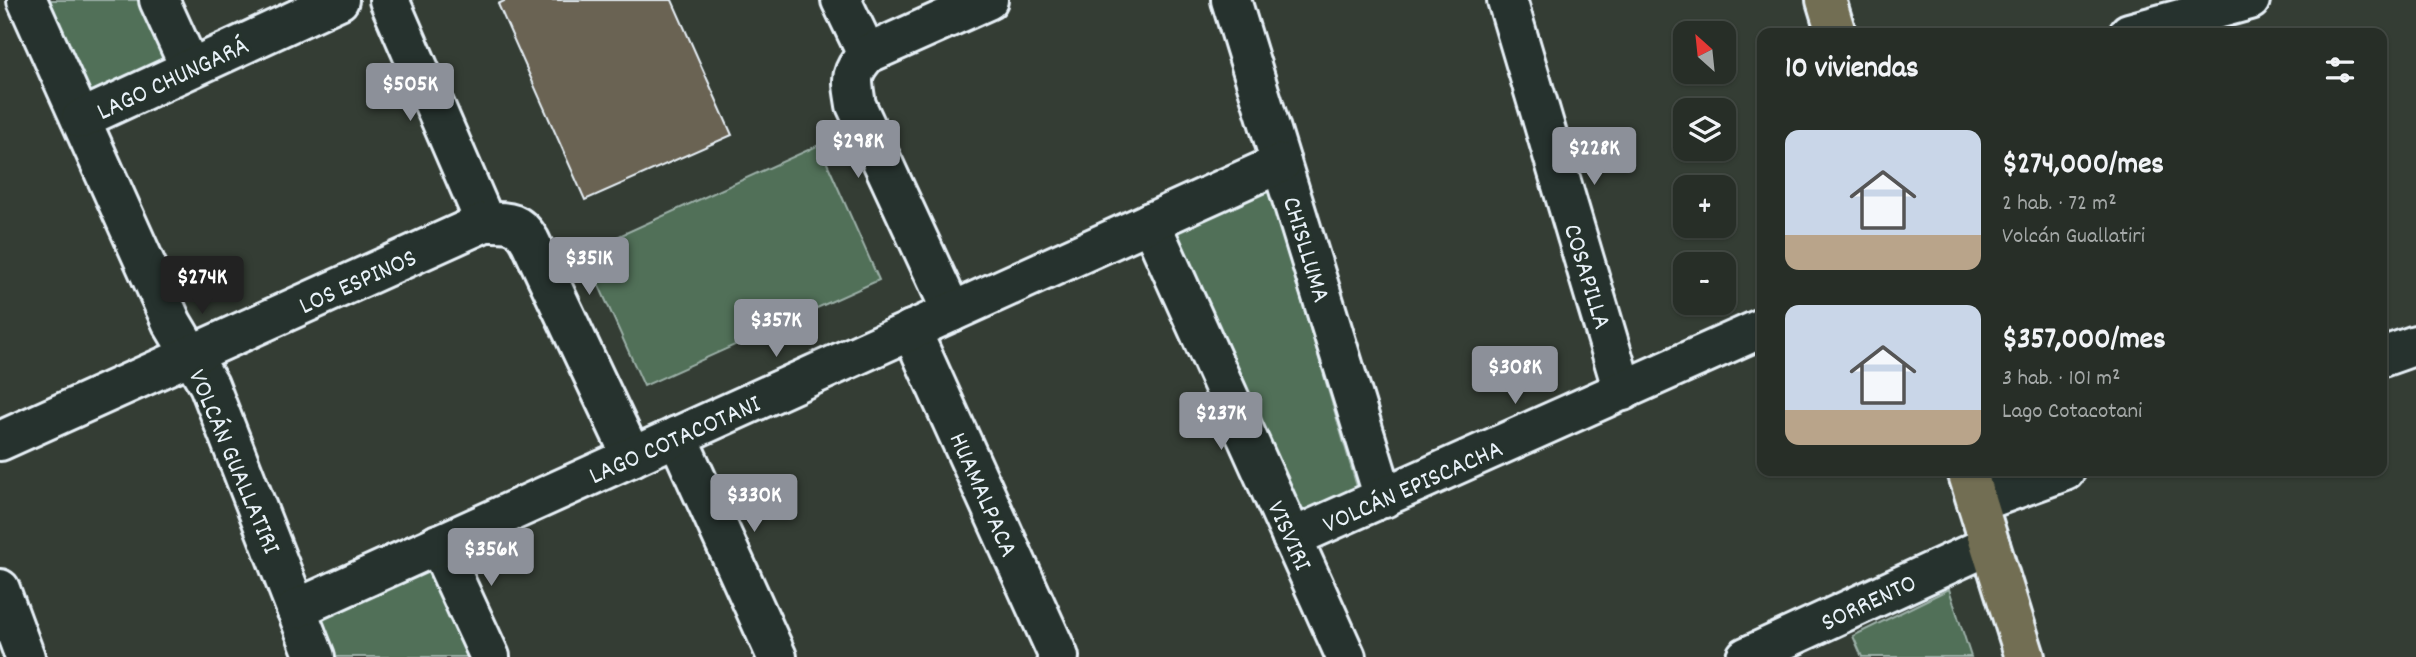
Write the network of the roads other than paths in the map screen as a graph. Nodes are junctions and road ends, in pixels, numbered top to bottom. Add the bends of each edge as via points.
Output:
1 (27, 0) edge
2 (159, 0) edge
3 (339, 0) edge
4 (389, 0) edge
5 (841, 0) edge
6 (988, 0) edge
7 (1231, 0) edge
8 (1507, 0) edge
9 (1826, 0) edge
10 (2250, 0) edge
11 (1834, 28) edge
12 (2147, 28) edge
13 (867, 54) junction
14 (190, 68) junction
15 (80, 119) junction
16 (1281, 163) junction
17 (485, 222) junction
18 (1150, 222) junction
19 (952, 312) junction
20 (911, 330) junction
21 (1757, 330) edge
22 (2416, 345) edge
23 (191, 355) junction
24 (2387, 355) edge
25 (1623, 391) junction
26 (677, 436) junction
27 (0, 442) edge
28 (632, 457) junction
29 (2036, 476) edge
30 (1972, 487) edge
31 (1384, 498) junction
32 (1292, 538) junction
33 (438, 544) junction
34 (1990, 545) junction
35 (0, 589) edge
36 (296, 609) junction
37 (25, 657) edge
38 (314, 657) edge
39 (490, 657) edge
40 (777, 657) edge
41 (1059, 657) edge
42 (1346, 657) edge
43 (1746, 657) edge
44 (2025, 657) edge

1 - 15 street, VOLCÁN GUALLATIRI
2 - 14 street
3 - 14 street, LAGO CHUNGARÁ
4 - 17 street
5 - 13 street
6 - 13 street
7 - 16 street, CHISLLUMA
8 - 25 street, COSAPILLA
9 - 11 main road
10 - 12 street
13 - 19 street via 854,68 856,105
14 - 15 street, LAGO CHUNGARÁ
15 - 23 street, VOLCÁN GUALLATIRI via 172,323
16 - 18 street, LAGO COTACOTANI
16 - 31 street, CHISLLUMA
17 - 23 street, LOS ESPINOS
17 - 28 street via 516,224 524,231
18 - 19 street, LAGO COTACOTANI
18 - 32 street, VISVIRI
19 - 20 street, LAGO COTACOTANI
20 - 26 street, LAGO COTACOTANI
20 - 41 street, HUAMALPACA
21 - 25 street, VOLCÁN EPISCACHA
22 - 24 street
23 - 27 street, LOS ESPINOS
23 - 36 street, VOLCÁN GUALLATIRI via 209,385
25 - 31 street, VOLCÁN EPISCACHA
26 - 28 street, LAGO COTACOTANI
26 - 40 street
28 - 33 street, LAGO COTACOTANI
29 - 30 street
30 - 34 main road
31 - 32 street, VOLCÁN EPISCACHA
32 - 42 street, VISVIRI
33 - 36 street, LAGO COTACOTANI
33 - 39 street
34 - 43 street, SORRENTO
34 - 44 main road
35 - 37 street
36 - 38 street, VOLCÁN GUALLATIRI

